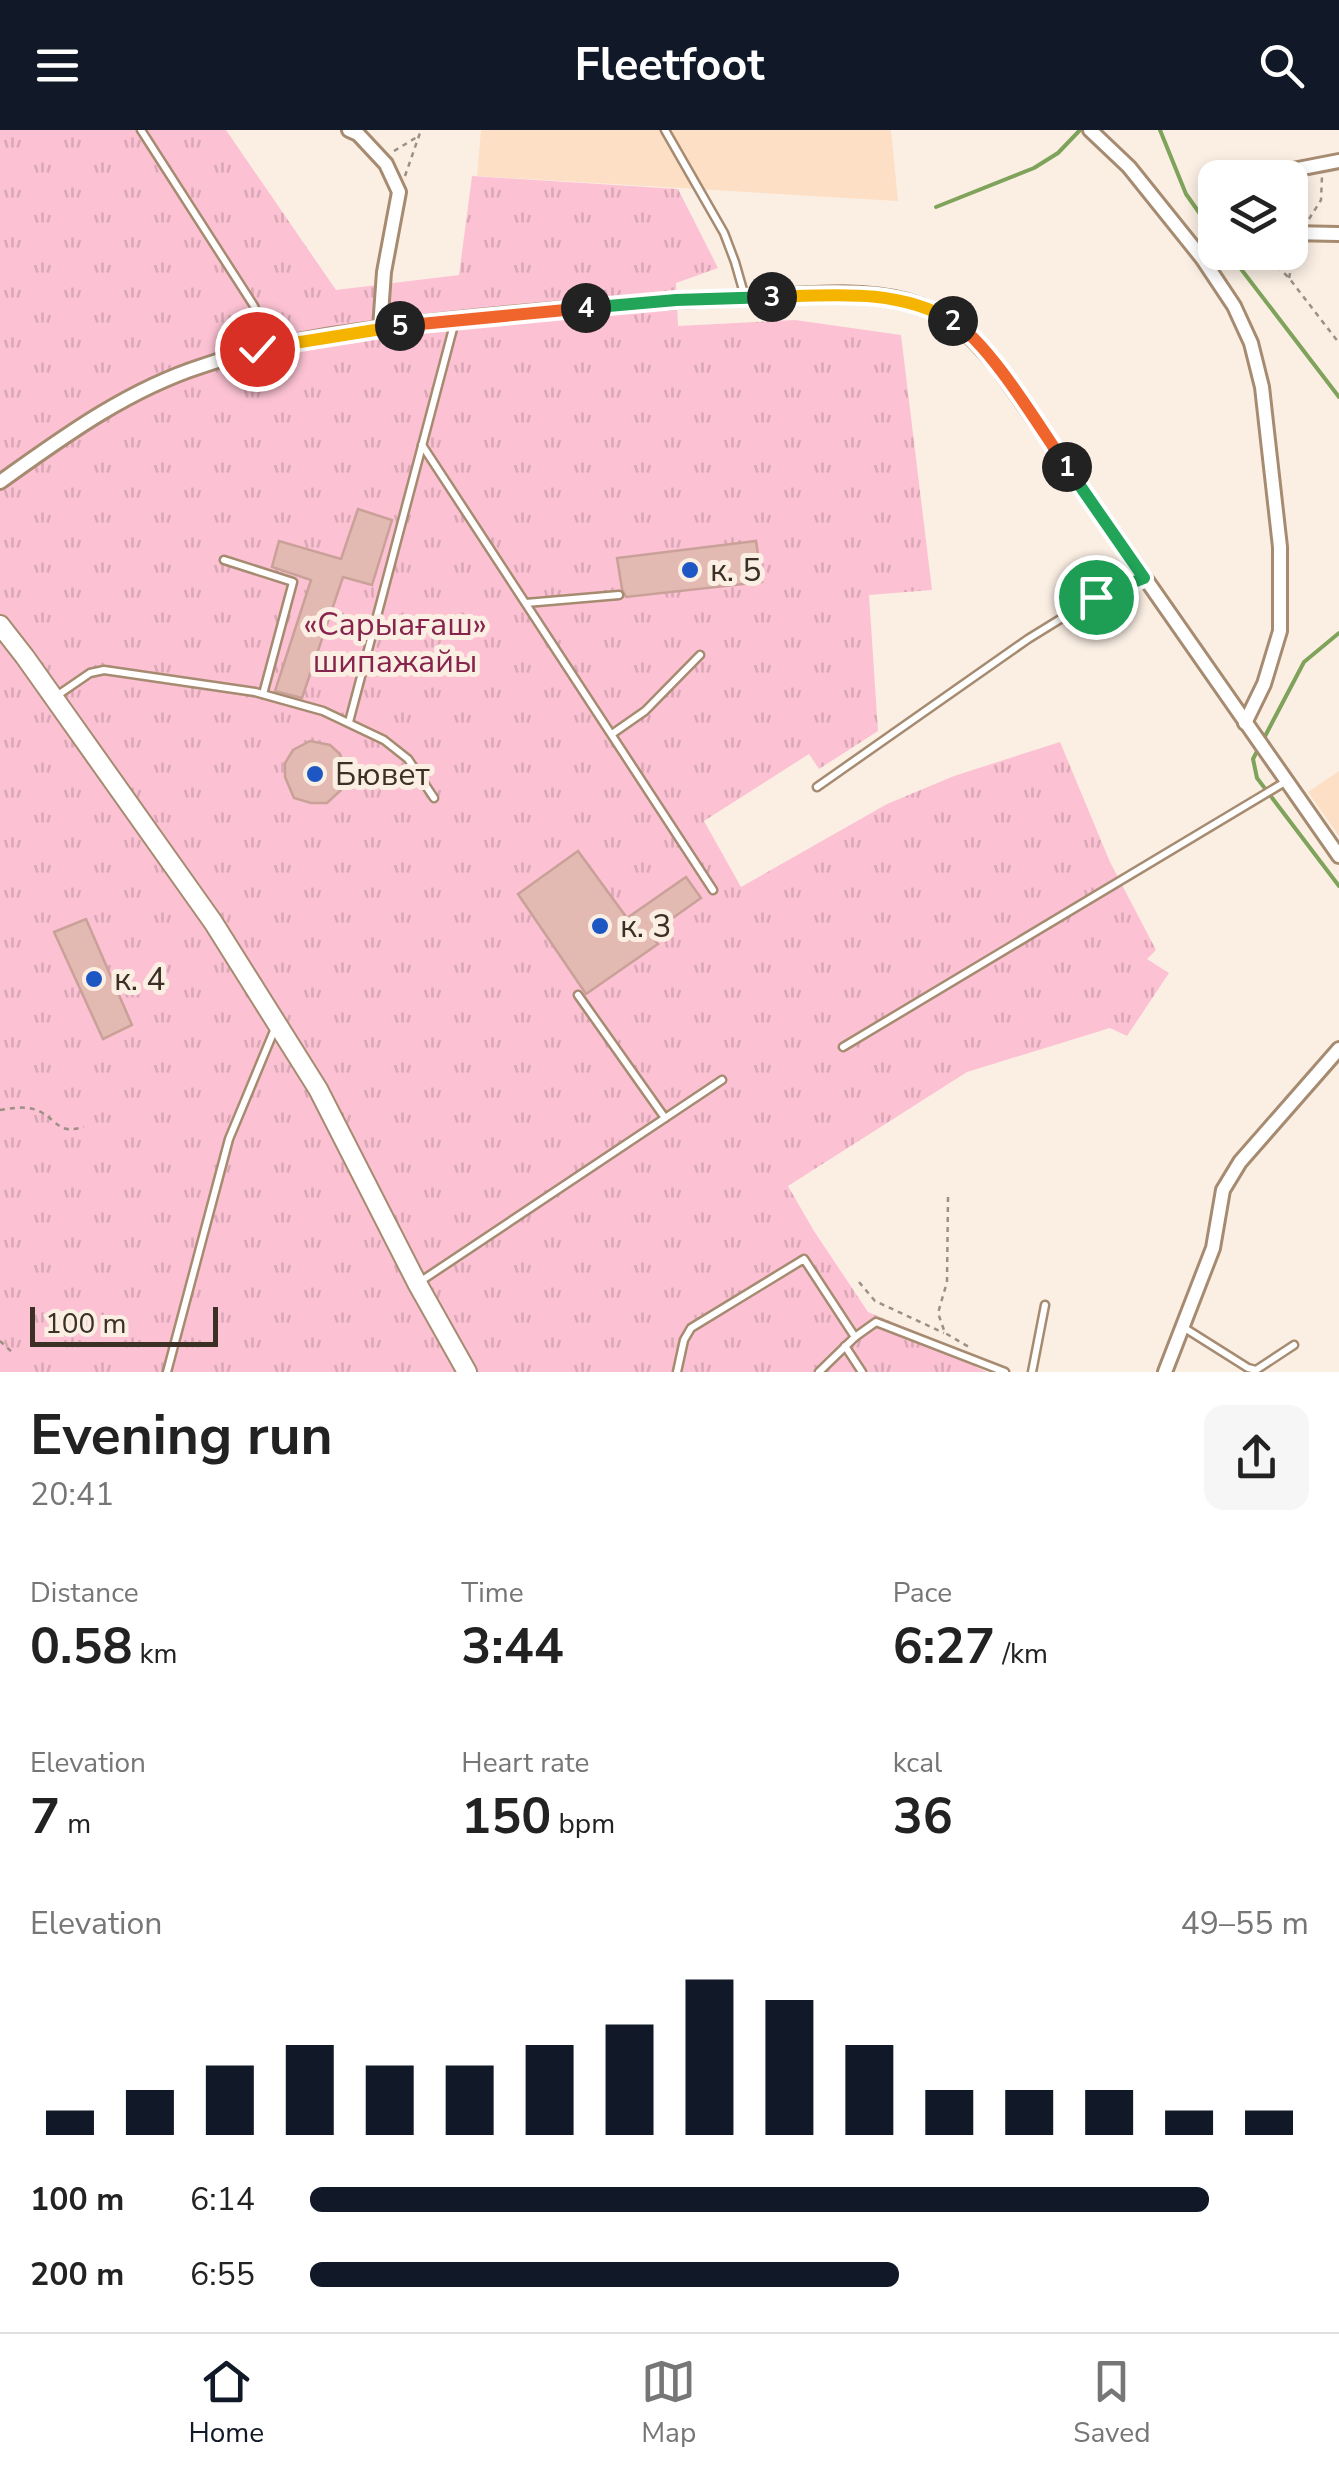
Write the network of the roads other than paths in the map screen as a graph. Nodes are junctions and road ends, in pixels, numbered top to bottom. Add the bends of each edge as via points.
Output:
1 (141, 130) edge
2 (349, 130) edge
3 (665, 130) edge
4 (1090, 130) edge
5 (1339, 161) edge
6 (1308, 167) edge
7 (1308, 233) edge
8 (1339, 234) edge
9 (1198, 253) edge
10 (1210, 270) edge
11 (745, 298) junction
12 (455, 320) junction
13 (380, 328) junction
14 (271, 347) junction
15 (422, 445) junction
16 (0, 482) edge
17 (224, 560) dead end
18 (1144, 578) junction
19 (619, 595) dead end
20 (526, 603) junction
21 (0, 625) edge
22 (700, 655) dead end
23 (263, 694) junction
24 (54, 698) junction
25 (349, 722) junction
26 (1245, 723) junction
27 (612, 734) junction
28 (1286, 781) junction
29 (817, 787) dead end
30 (434, 798) dead end
31 (1339, 856) edge
32 (714, 890) dead end
33 (578, 995) dead end
34 (277, 1024) junction
35 (842, 1047) dead end
36 (1339, 1049) edge
37 (722, 1080) dead end
38 (665, 1118) junction
39 (417, 1284) junction
40 (1045, 1304) dead end
41 (1182, 1327) junction
42 (855, 1337) junction
43 (1294, 1345) dead end
44 (845, 1346) junction
45 (168, 1372) edge
46 (467, 1372) edge
47 (677, 1372) edge
48 (819, 1372) edge
49 (862, 1372) edge
50 (1006, 1372) edge
51 (1032, 1372) edge
52 (1164, 1372) edge

1 - 14 lane via 254,306
2 - 13 street via 386,164 399,192
3 - 11 lane via 724,233
4 - 9 street
5 - 6 street
7 - 8 street
10 - 26 street via 1251,343 1280,546 1280,631
11 - 12 street
11 - 18 street via 863,294 907,301 963,328 997,366
12 - 13 street
12 - 15 lane
13 - 14 street
14 - 16 street via 152,386
15 - 20 lane
15 - 25 lane
17 - 23 lane via 294,582
18 - 26 street
18 - 29 lane via 1096,597 1028,639
19 - 20 lane
20 - 27 lane
21 - 24 main road
22 - 27 lane
23 - 24 lane via 104,670
23 - 25 lane
24 - 34 main road
25 - 30 lane via 408,759
26 - 28 street
27 - 32 lane
28 - 31 street
28 - 35 lane
33 - 38 lane
34 - 39 main road via 318,1089
34 - 45 lane via 229,1139
36 - 41 street via 1223,1190 1213,1248
37 - 38 lane
38 - 39 lane
39 - 46 main road
40 - 51 lane
41 - 43 lane via 1256,1370
41 - 52 street
42 - 44 lane
42 - 47 lane via 804,1260 692,1328
42 - 50 lane via 876,1322
44 - 48 lane
44 - 49 lane

